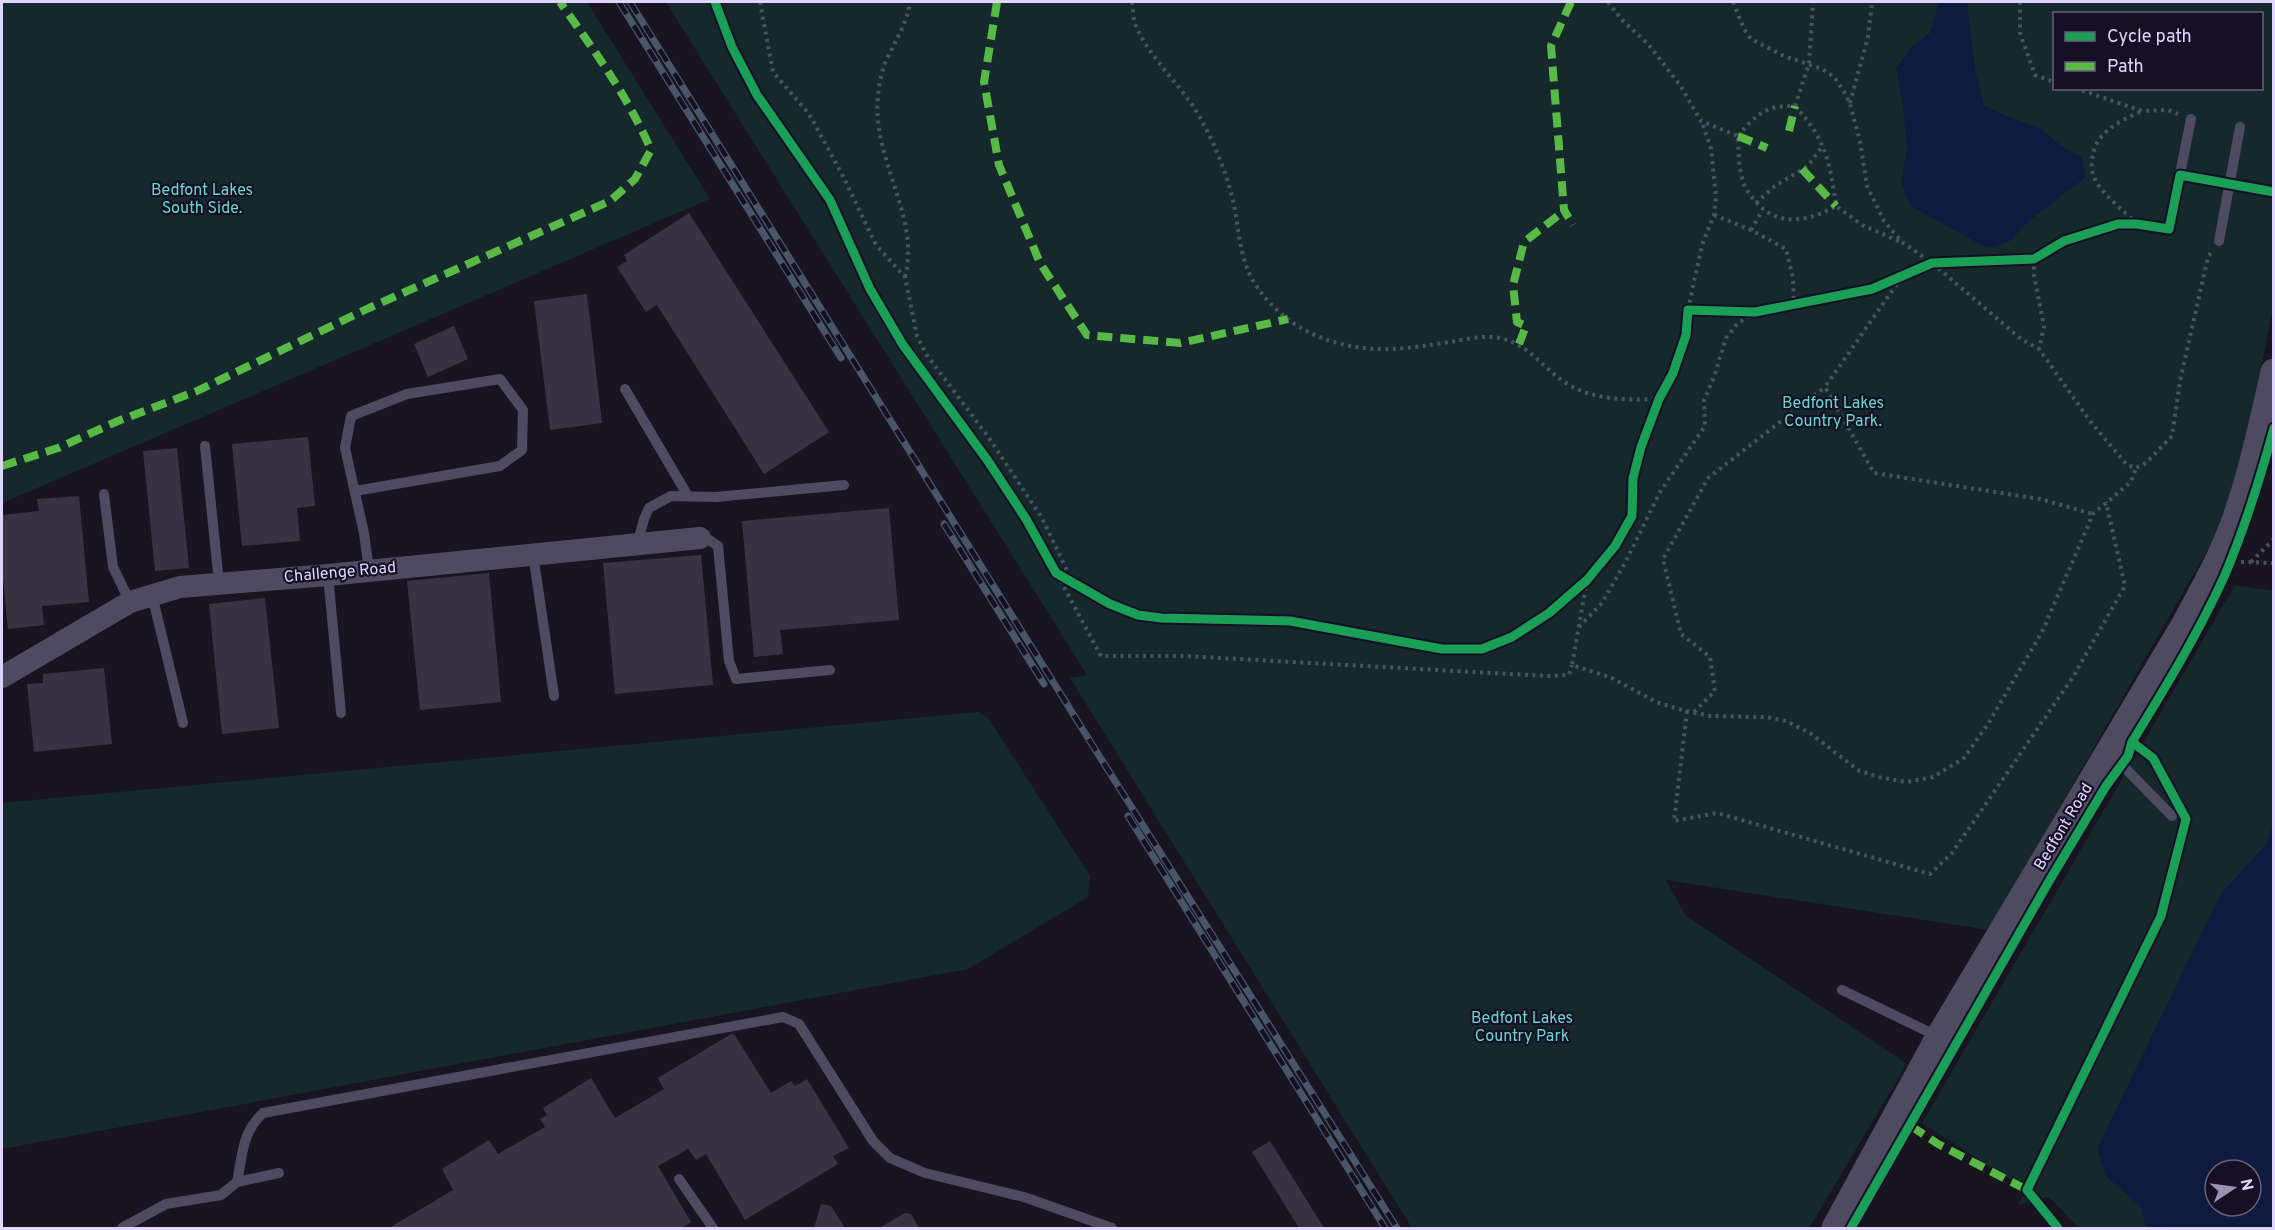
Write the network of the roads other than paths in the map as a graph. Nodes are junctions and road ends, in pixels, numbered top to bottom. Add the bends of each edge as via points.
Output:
1 (2191, 119) road end
2 (2240, 127) dead end
3 (2180, 175) junction
4 (2230, 184) junction
5 (2274, 192) edge
6 (2169, 228) road end
7 (2219, 241) road end
8 (2274, 372) edge
9 (625, 389) dead end
10 (205, 446) dead end
11 (844, 484) dead end
12 (355, 490) junction
13 (104, 494) dead end
14 (688, 496) junction
15 (700, 538) joint
16 (637, 545) junction
17 (533, 554) junction
18 (369, 570) junction
19 (328, 575) junction
20 (219, 583) junction
21 (152, 594) junction
22 (130, 602) junction
23 (830, 670) dead end
24 (2, 677) edge
25 (554, 696) dead end
26 (341, 713) dead end
27 (183, 723) dead end
28 (2106, 754) junction
29 (2172, 816) dead end
30 (1842, 990) dead end
31 (1939, 1038) junction
32 (279, 1173) dead end
33 (679, 1179) dead end
34 (237, 1182) junction
35 (122, 1228) edge
36 (713, 1228) edge
37 (1112, 1228) edge
38 (1835, 1228) edge

1 - 3 lane
2 - 4 lane
3 - 4 lane
3 - 6 lane
4 - 5 lane
4 - 7 lane
8 - 28 street, Bedfont Road via 2237,516 2218,561 2185,624
9 - 14 lane
10 - 20 lane
11 - 14 lane via 716,497
12 - 12 lane via 345,448 351,416 407,394 500,379 524,410 522,450 500,466
12 - 18 lane
13 - 22 lane via 113,567
14 - 16 lane via 671,496 649,508
15 - 16 street, Challenge Road
15 - 23 lane via 718,546 729,661 736,679
16 - 17 street, Challenge Road
17 - 18 street, Challenge Road
17 - 25 lane
18 - 19 street, Challenge Road
19 - 20 street, Challenge Road
19 - 26 lane
20 - 21 street, Challenge Road
21 - 22 street, Challenge Road
21 - 27 lane
22 - 24 street, Challenge Road
28 - 29 lane
28 - 31 street, Bedfont Road
30 - 31 lane
31 - 38 street, Bedfont Road
32 - 34 lane
33 - 36 lane
34 - 35 lane via 221,1195 166,1204
34 - 37 lane via 245,1138 252,1123 263,1113 783,1017 799,1024 873,1141 890,1158 925,1173 1024,1197

